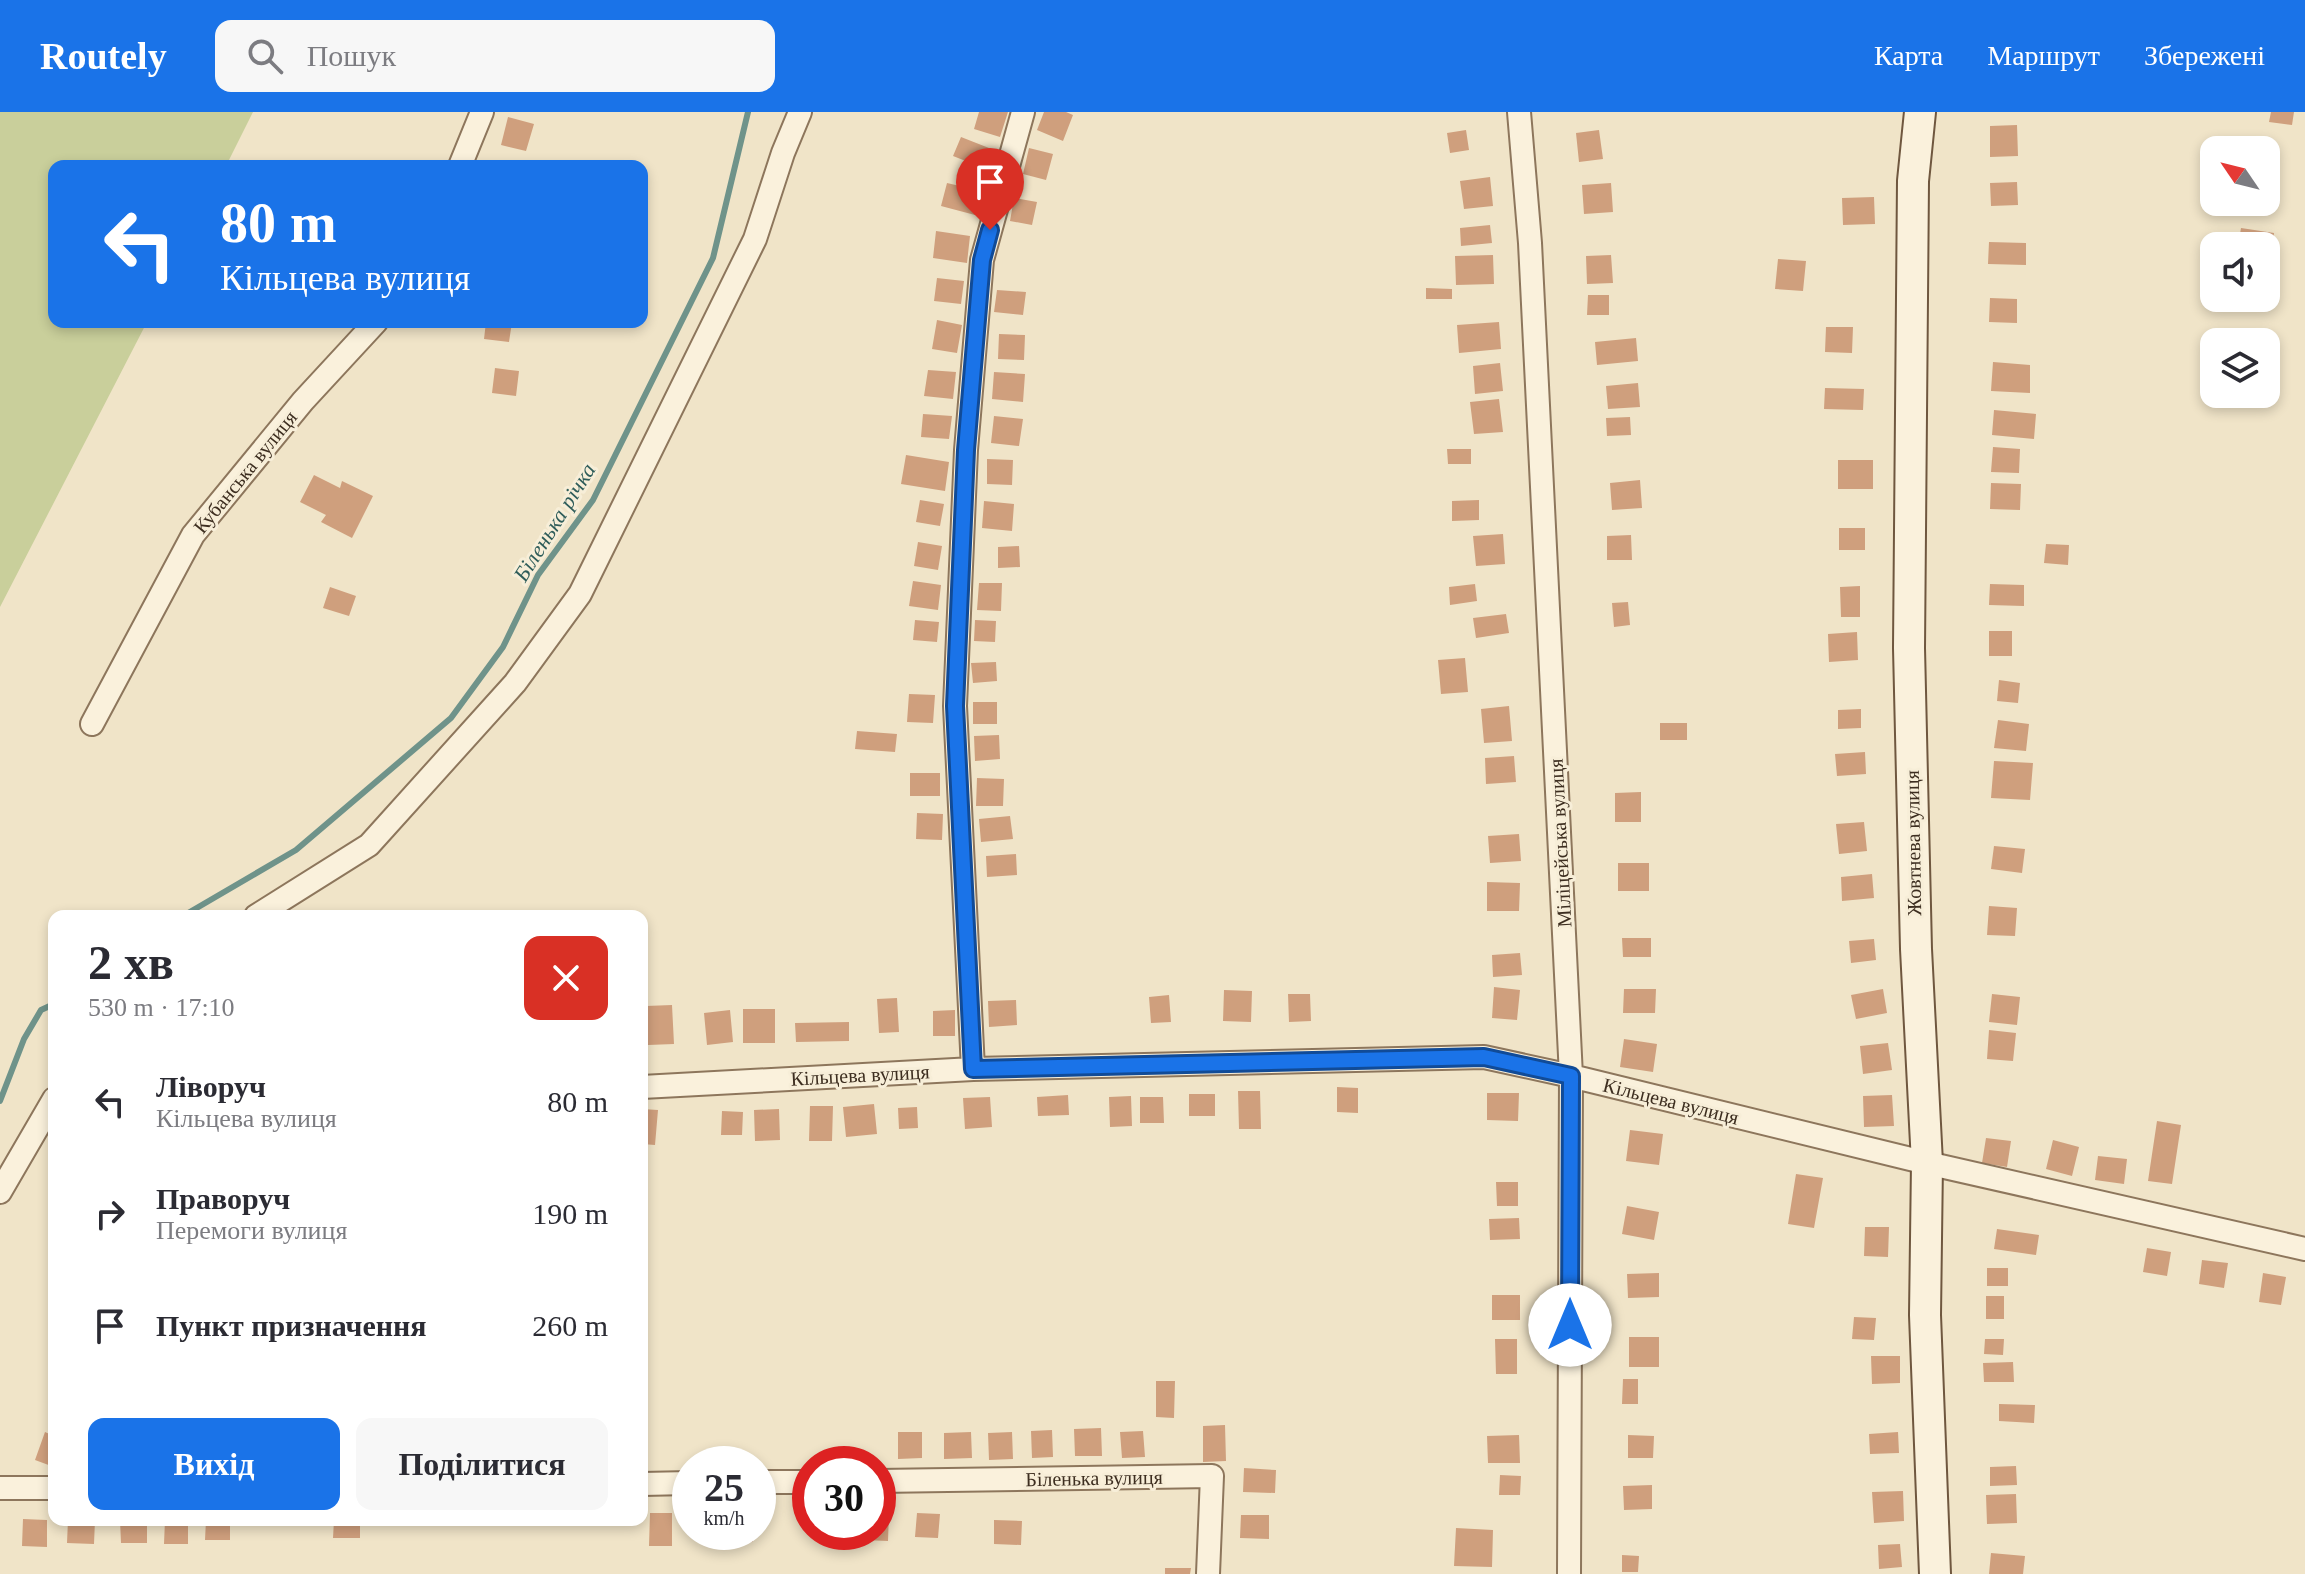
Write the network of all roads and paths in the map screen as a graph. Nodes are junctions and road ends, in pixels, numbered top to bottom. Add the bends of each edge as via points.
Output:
1 (482, 112) edge
2 (800, 112) edge
3 (1023, 112) edge
4 (1519, 112) edge
5 (1920, 112) edge
6 (462, 160) edge
7 (370, 328) edge
8 (92, 724) dead end
9 (266, 910) edge
10 (973, 1069) junction
11 (1571, 1076) junction
12 (648, 1087) edge
13 (48, 1109) edge
14 (1927, 1163) junction
15 (0, 1192) edge
16 (2305, 1249) edge
17 (896, 1481) edge
18 (672, 1483) edge
19 (648, 1484) edge
20 (0, 1488) edge
21 (48, 1488) edge
22 (1208, 1574) edge
23 (1569, 1574) edge
24 (1935, 1574) edge

1 - 6 street
2 - 9 street via 755,239 580,594 515,683 369,845
3 - 10 street via 982,260 966,450 955,706
4 - 11 street, Міліцейська вулиця
5 - 14 main road, Жовтнева вулиця via 1913,181 1909,648
7 - 8 street, Кубанська вулиця via 193,535
10 - 11 street, Кільцева вулиця via 1484,1057
10 - 12 street, Кільцева вулиця
11 - 14 street, Кільцева вулиця
11 - 23 street, Міліцейська вулиця
13 - 15 street
14 - 16 street, Кільцева вулиця
14 - 24 main road, Жовтнева вулиця via 1925,1315
17 - 22 street, Біленька вулиця via 1212,1476
18 - 19 street
20 - 21 street

